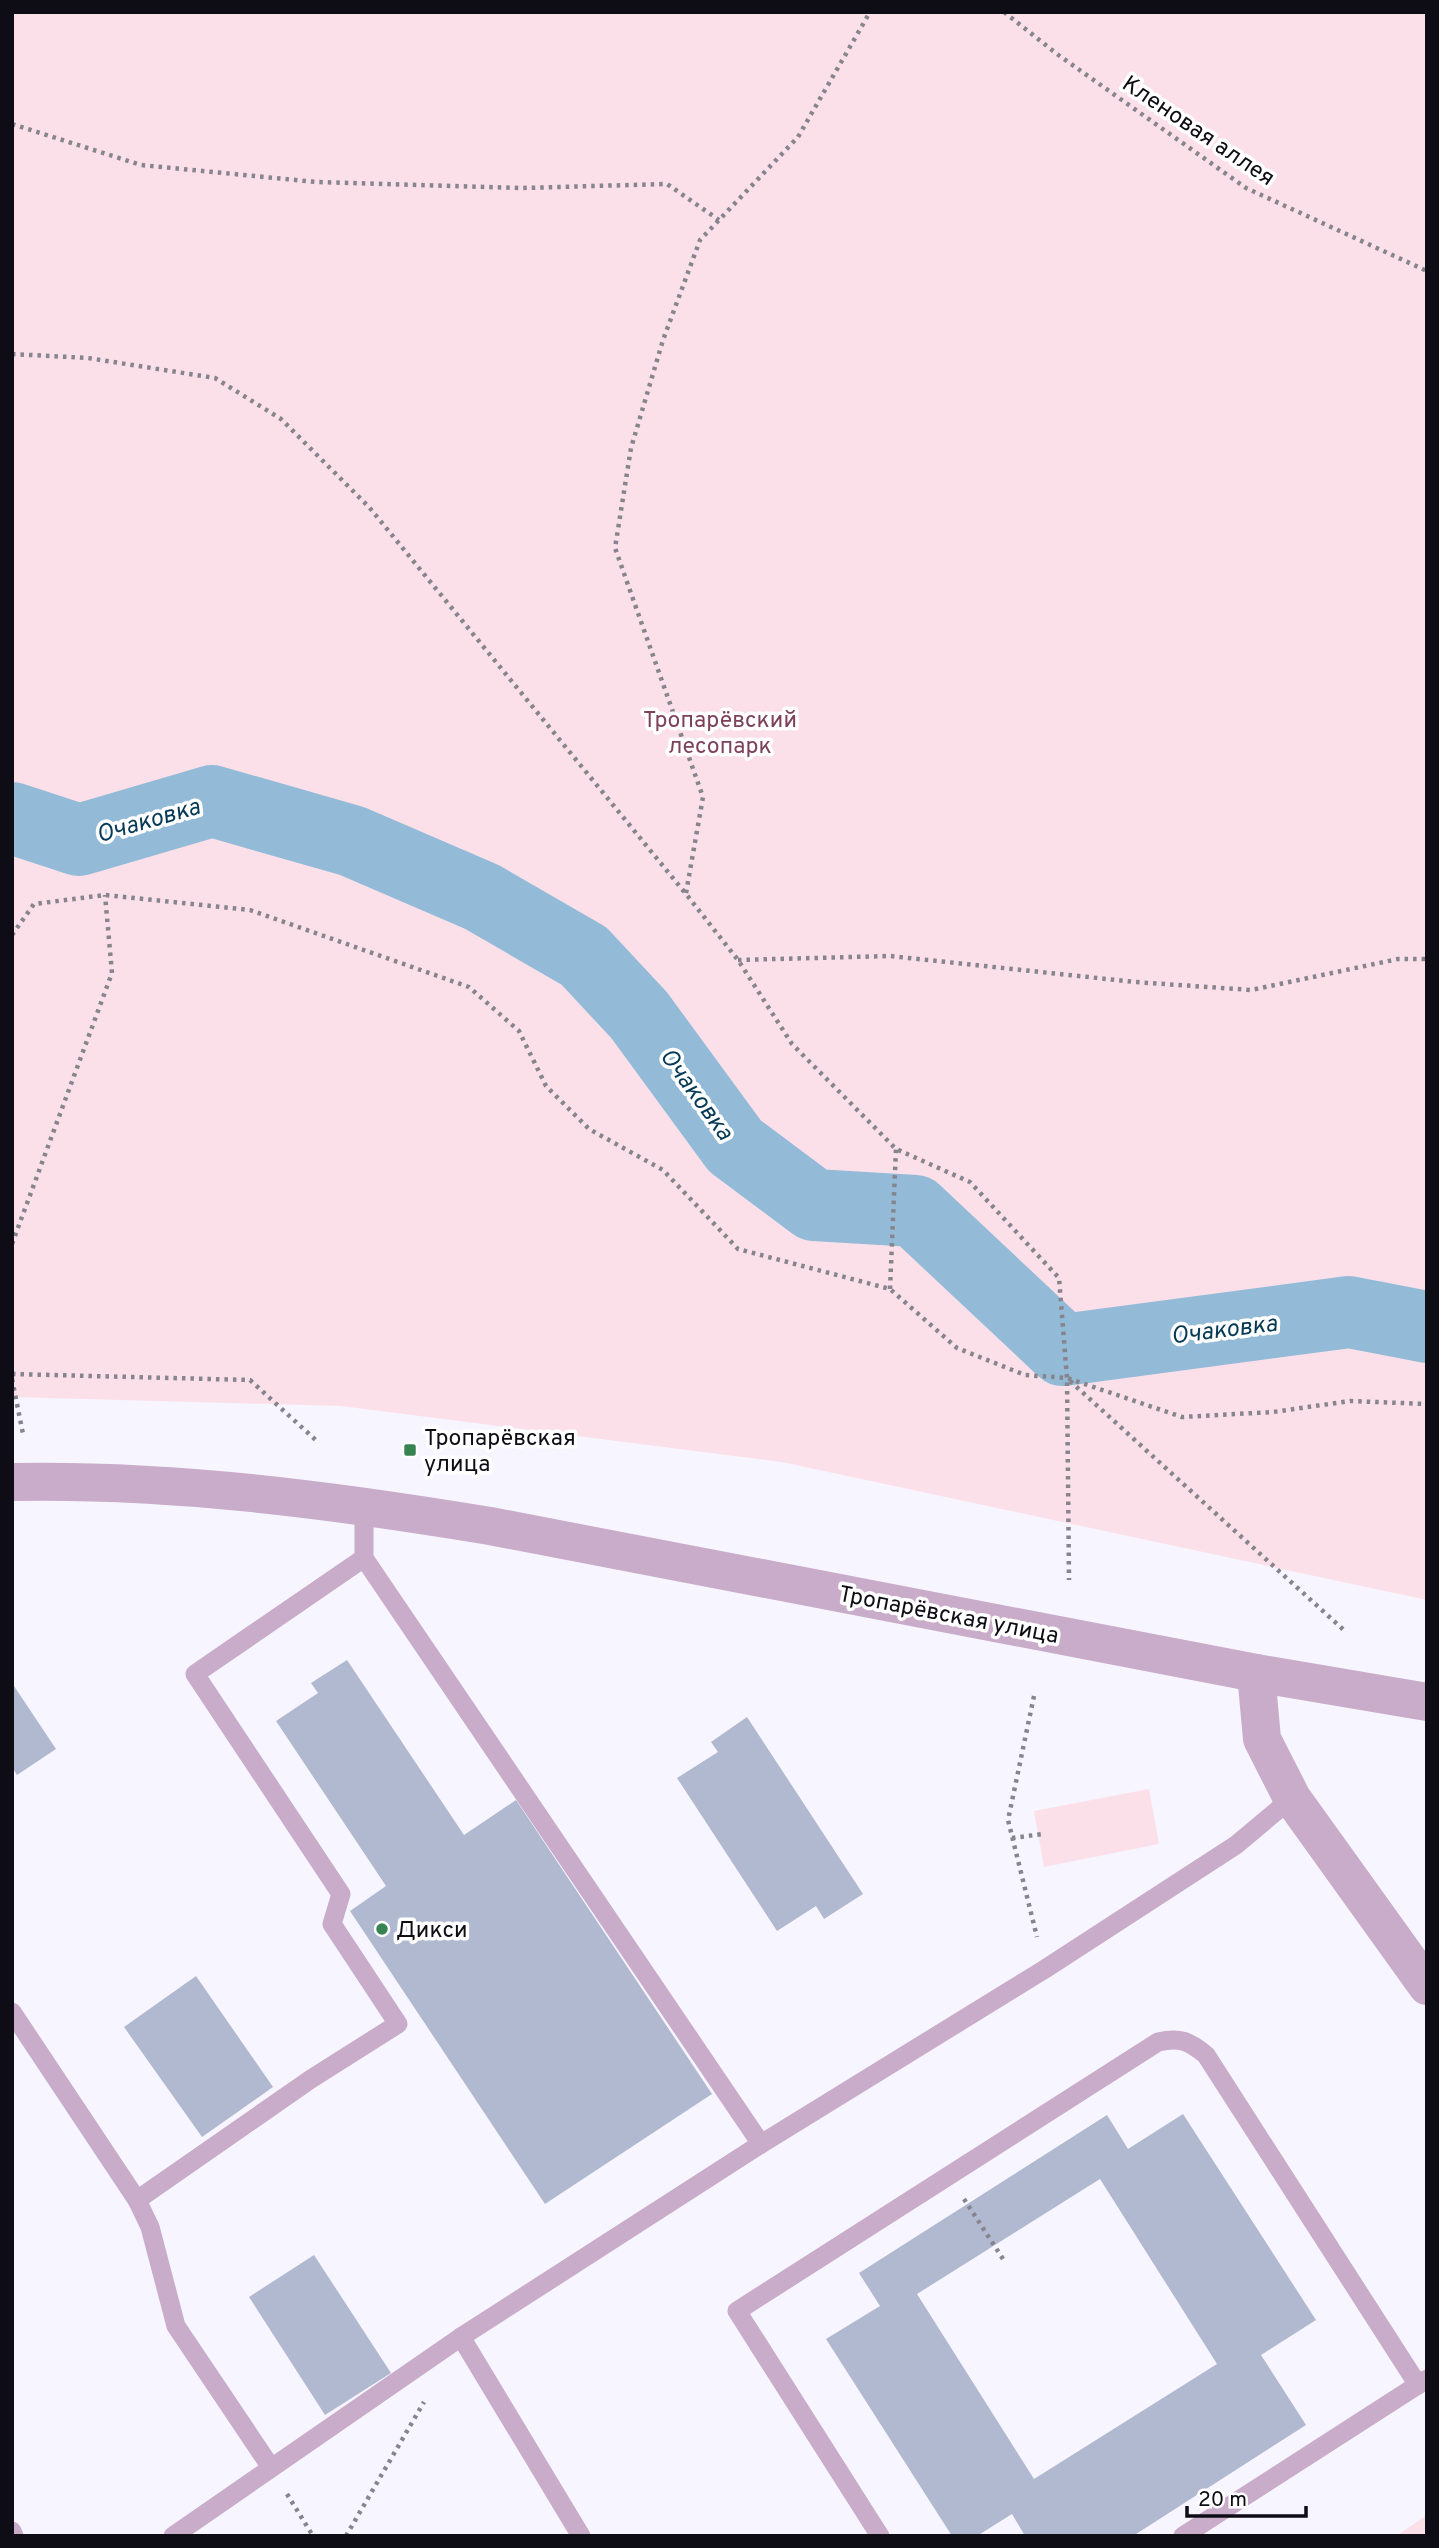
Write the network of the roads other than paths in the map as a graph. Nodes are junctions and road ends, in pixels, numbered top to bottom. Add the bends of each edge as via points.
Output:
1 (12, 1482) edge
2 (363, 1505) junction
3 (364, 1558) junction
4 (1256, 1673) junction
5 (1427, 1702) edge
6 (1292, 1798) junction
7 (1416, 1956) edge
8 (1427, 1986) edge
9 (12, 2012) edge
10 (761, 2144) junction
11 (137, 2200) junction
12 (461, 2337) junction
13 (1422, 2382) edge
14 (270, 2466) junction
15 (173, 2536) edge
16 (581, 2536) edge
17 (880, 2536) edge
18 (1183, 2536) edge

1 - 2 street, Тропарёвская улица via 90,1481
2 - 3 lane
2 - 4 street, Тропарёвская улица
3 - 10 lane
3 - 11 lane via 195,1674 341,1894 332,1924 398,2024
4 - 5 street, Тропарёвская улица
4 - 6 street via 1262,1739
6 - 7 street
6 - 10 lane via 1236,1845
7 - 8 street
9 - 11 lane
10 - 12 lane
11 - 14 lane via 150,2228 176,2326
12 - 14 lane
12 - 16 lane
13 - 17 lane via 1206,2055 1189,2041 1158,2042 737,2311
13 - 18 lane
14 - 15 lane

